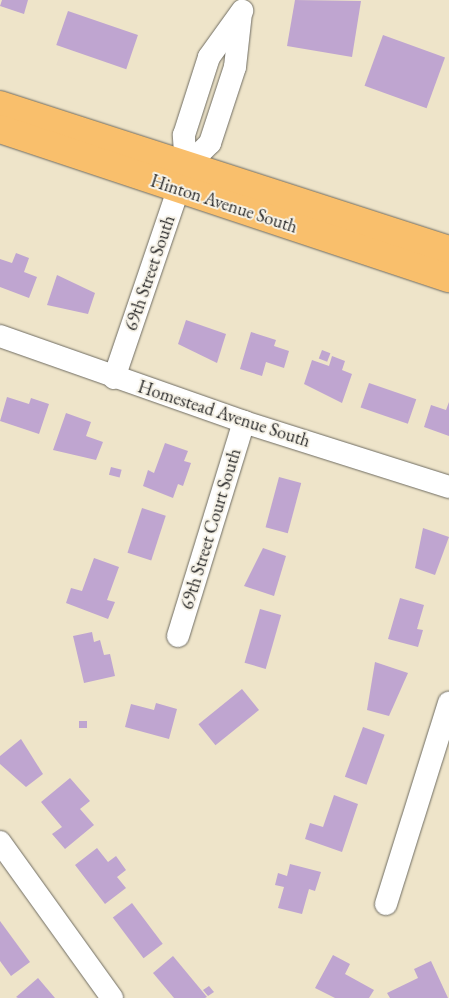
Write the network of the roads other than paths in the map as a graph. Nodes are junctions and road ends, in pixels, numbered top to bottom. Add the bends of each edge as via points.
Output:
1 (244, 6) edge
2 (0, 105) edge
3 (0, 129) edge
4 (182, 178) junction
5 (449, 250) edge
6 (449, 278) edge
7 (0, 336) edge
8 (114, 378) junction
9 (244, 422) junction
10 (449, 487) edge
11 (178, 636) dead end
12 (449, 704) edge
13 (0, 842) edge
14 (386, 904) dead end
15 (112, 998) edge

1 - 4 street via 236,66 210,143
2 - 4 main road, Hinton Avenue South
3 - 4 main road, Hinton Avenue South
4 - 5 main road, Hinton Avenue South
4 - 6 main road, Hinton Avenue South
4 - 8 street, 69th Street South
7 - 8 street, Homestead Avenue South
8 - 9 street, Homestead Avenue South
9 - 10 street, Homestead Avenue South
9 - 11 street, 69th Street Court South
12 - 14 street
13 - 15 street

